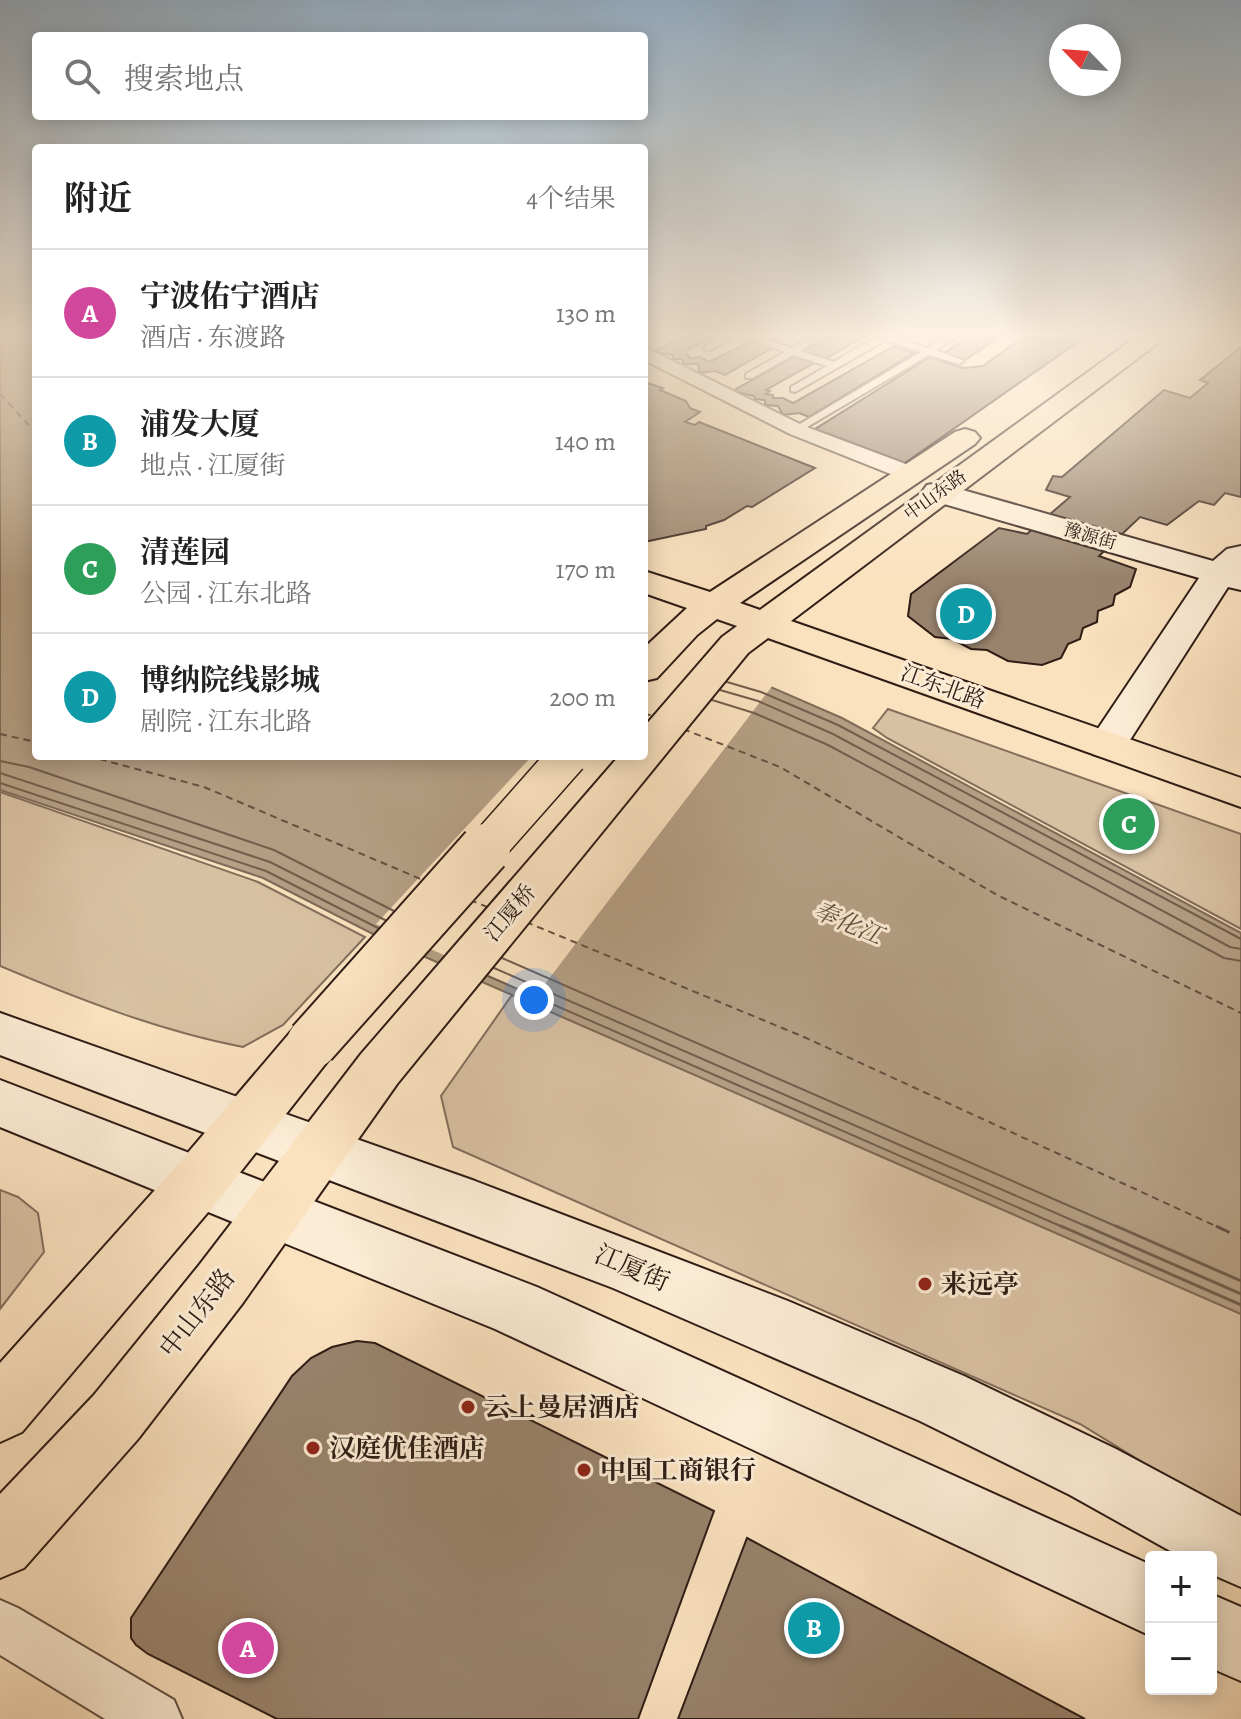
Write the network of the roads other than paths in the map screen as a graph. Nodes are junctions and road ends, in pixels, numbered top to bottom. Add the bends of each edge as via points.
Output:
1 (772, 417) edge
2 (818, 417) edge
3 (997, 417) edge
4 (1042, 417) edge
5 (797, 430) junction
6 (911, 474) junction
7 (944, 488) junction
8 (1234, 568) edge
9 (648, 585) edge
10 (648, 614) edge
11 (689, 625) junction
12 (740, 643) junction
13 (648, 666) edge
14 (1107, 745) junction
15 (648, 748) edge
16 (564, 760) edge
17 (638, 760) edge
18 (1241, 793) edge
19 (1241, 817) edge
20 (0, 1034) edge
21 (379, 1069) joint
22 (0, 1103) edge
23 (247, 1122) junction
24 (320, 1149) junction
25 (200, 1180) junction
26 (275, 1210) junction
27 (0, 1410) edge
28 (0, 1544) edge
29 (1241, 1553) edge
30 (1145, 1598) edge
31 (0, 1626) edge
32 (1217, 1632) edge
33 (1241, 1645) edge
34 (155, 1719) edge

1 - 5 street
2 - 5 lane
3 - 6 main road, 中山东路
4 - 7 main road, 中山东路
5 - 6 street
6 - 11 main road, 中山东路
7 - 8 main road, 豫源街
7 - 12 main road, 中山东路
8 - 14 main road
9 - 11 main road, 江东北路
10 - 11 main road, 江东北路
11 - 12 main road, 江东北路
11 - 13 main road
12 - 14 main road, 江东北路
12 - 15 main road, 江厦桥
12 - 19 main road, 江东北路
14 - 18 main road, 江东北路
16 - 23 main road, bridge
17 - 21 main road, 江厦桥
20 - 23 main road, 江厦街
21 - 24 main road, 中山东路
22 - 25 main road
23 - 24 main road, 江厦街
23 - 25 main road
24 - 26 main road, 中山东路
24 - 29 main road, 江厦街 via 545,1231 912,1384 1080,1463
25 - 26 main road
25 - 27 main road
26 - 28 main road, 中山东路 via 116,1417
26 - 30 main road via 516,1308
31 - 34 street
32 - 33 main road

